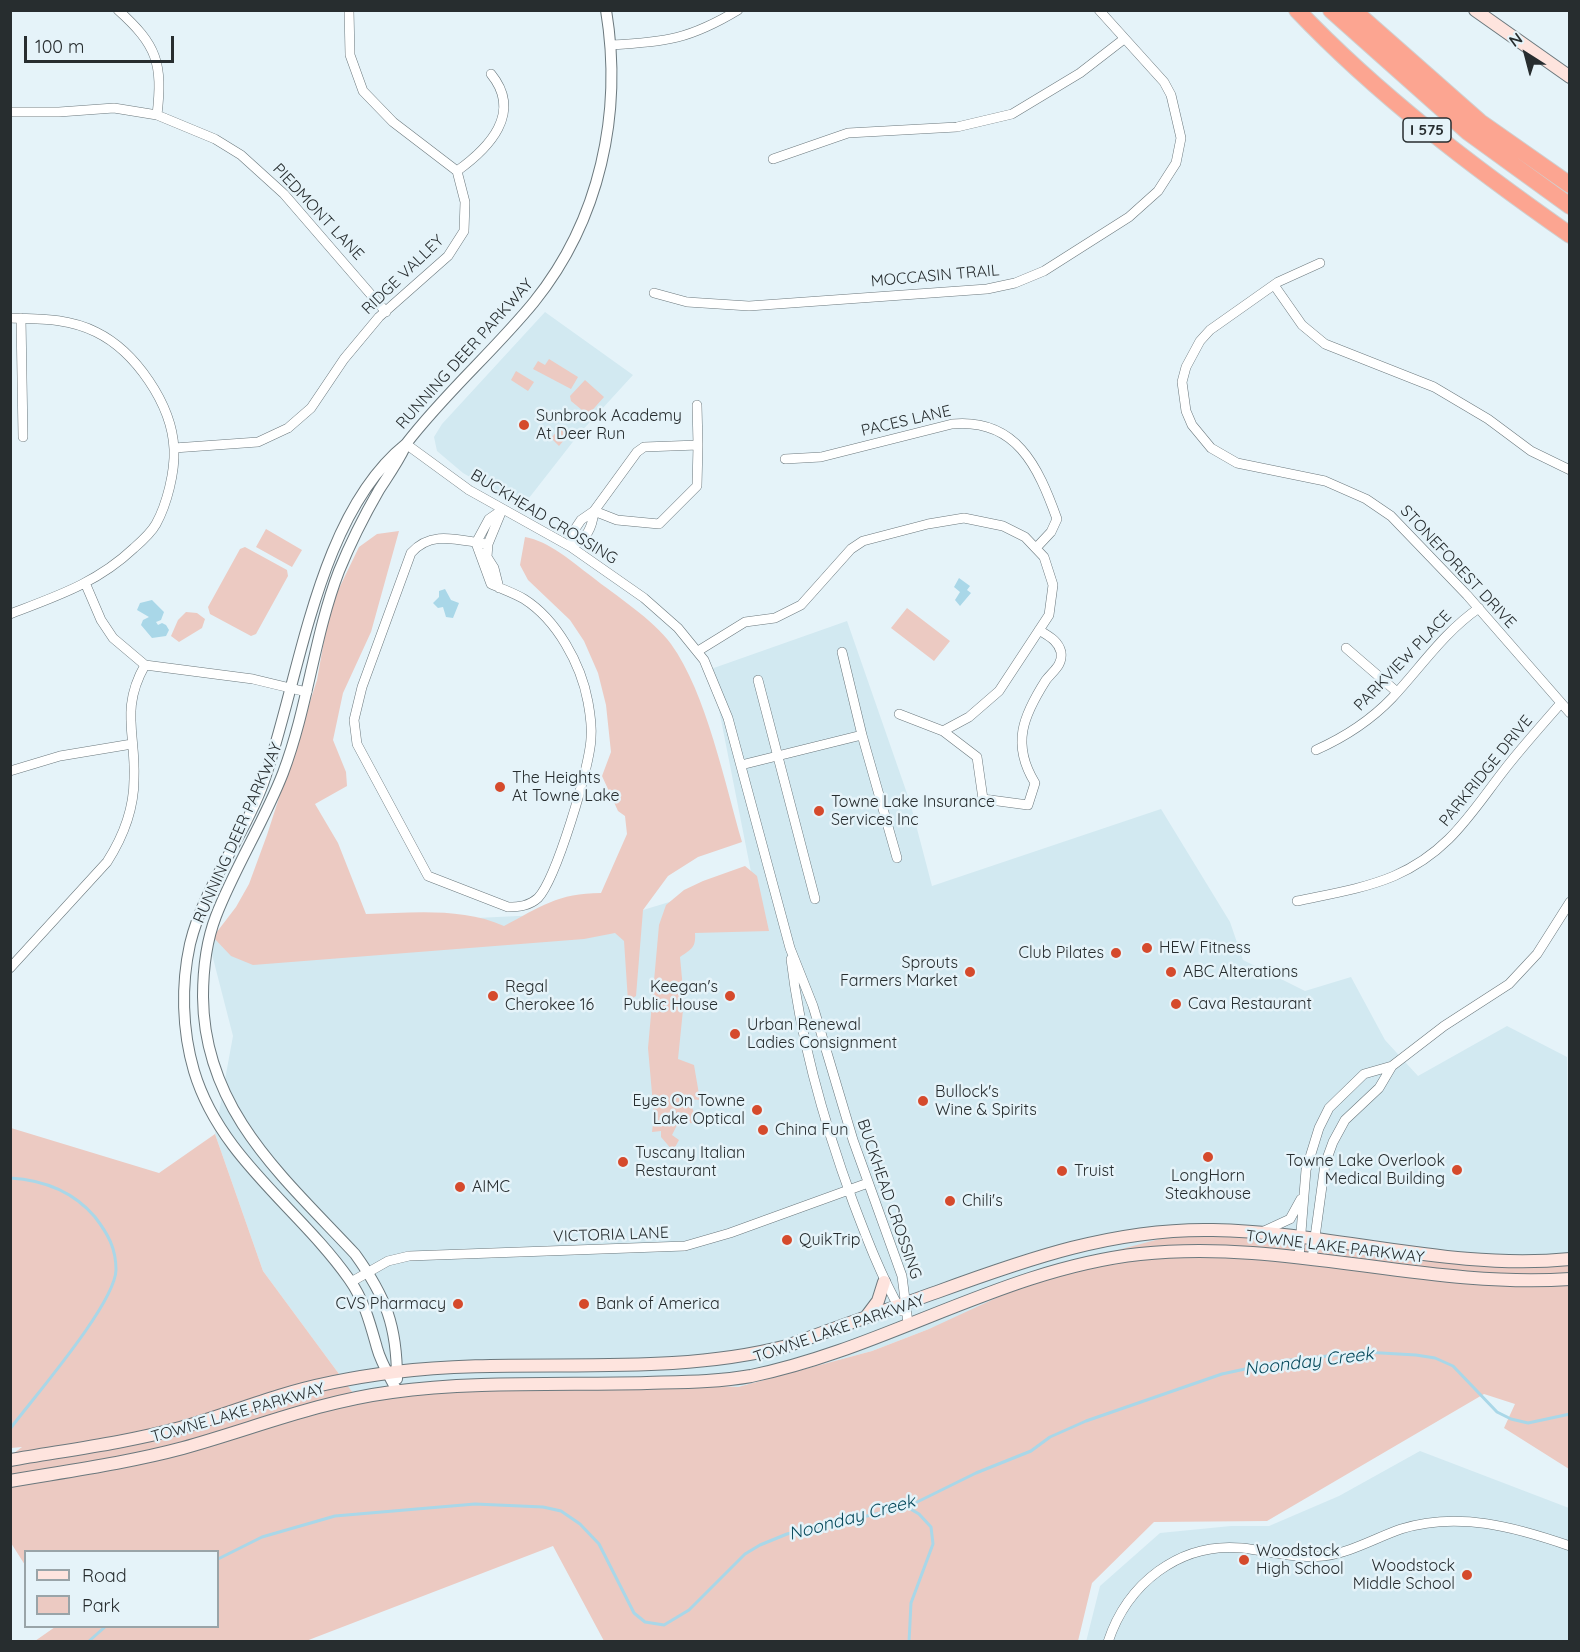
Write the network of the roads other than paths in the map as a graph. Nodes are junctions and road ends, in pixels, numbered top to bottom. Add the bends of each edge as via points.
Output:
1 (118, 10) edge
2 (349, 10) edge
3 (606, 10) edge
4 (738, 10) edge
5 (1099, 10) edge
6 (1297, 10) edge
7 (1330, 10) edge
8 (1353, 10) edge
9 (1479, 12) edge
10 (1124, 39) junction
11 (611, 45) junction
12 (491, 74) dead end
13 (1569, 77) edge
14 (10, 112) edge
15 (157, 115) junction
16 (1480, 122) junction
17 (773, 159) dead end
18 (457, 171) junction
19 (1569, 175) edge
20 (1569, 185) edge
21 (1569, 206) edge
22 (1569, 235) edge
23 (1320, 263) dead end
24 (1274, 285) junction
25 (654, 293) dead end
26 (386, 312) junction
27 (10, 318) edge
28 (21, 318) junction
29 (697, 405) dead end
30 (23, 437) dead end
31 (406, 444) junction
32 (698, 445) junction
33 (174, 448) junction
34 (785, 459) dead end
35 (1569, 470) edge
36 (502, 510) junction
37 (594, 511) junction
38 (476, 543) junction
39 (488, 544) junction
40 (571, 547) junction
41 (1036, 548) junction
42 (86, 585) junction
43 (499, 588) junction
44 (1479, 608) junction
45 (10, 614) edge
46 (1039, 630) junction
47 (1346, 648) dead end
48 (698, 651) junction
49 (842, 652) dead end
50 (145, 665) junction
51 (758, 680) dead end
52 (291, 688) junction
53 (307, 692) junction
54 (1397, 692) junction
55 (1561, 703) junction
56 (1569, 713) edge
57 (899, 714) dead end
58 (944, 731) junction
59 (862, 735) junction
60 (132, 744) junction
61 (1316, 750) dead end
62 (777, 756) junction
63 (741, 765) junction
64 (10, 771) edge
65 (897, 858) dead end
66 (815, 899) dead end
67 (1297, 901) dead end
68 (1569, 902) edge
69 (790, 948) junction
70 (10, 968) edge
71 (1392, 1066) junction
72 (868, 1183) junction
73 (849, 1190) junction
74 (1303, 1191) junction
75 (1260, 1233) junction
76 (1308, 1238) junction
77 (1299, 1257) junction
78 (1312, 1259) junction
79 (1569, 1259) edge
80 (368, 1272) junction
81 (1569, 1279) edge
82 (351, 1282) junction
83 (884, 1282) junction
84 (902, 1305) junction
85 (866, 1317) junction
86 (908, 1323) junction
87 (392, 1372) junction
88 (397, 1391) junction
89 (10, 1460) edge
90 (10, 1480) edge
91 (1569, 1546) edge
92 (1108, 1641) edge

1 - 15 street via 142,33 157,58
2 - 18 street via 350,55 363,91 393,122
3 - 11 street, RUNNING DEER PARKWAY
4 - 11 street via 683,38
5 - 10 street, MOCCASIN TRAIL
6 - 22 highway, I 575 via 1421,124
7 - 21 highway via 1468,132
8 - 16 highway, I 575
9 - 13 main road
10 - 17 street via 1080,73 1012,114 957,127 848,133
10 - 25 street, MOCCASIN TRAIL via 1171,95 1181,138 1176,163 1148,202 1044,271 987,289 749,306 687,302
11 - 31 street, RUNNING DEER PARKWAY via 607,136 594,188 573,242 533,303
12 - 18 street via 500,85 504,115 482,153
14 - 15 street, PIEDMONT LANE via 114,108
15 - 26 street, PIEDMONT LANE via 215,139 262,173
16 - 19 highway via 1505,131
16 - 20 highway, I 575
18 - 26 street, RIDGE VALLEY via 465,202 464,231 448,256
23 - 24 street, STONEFOREST DRIVE
24 - 35 street via 1302,325 1325,344 1434,387 1532,451
24 - 44 street, STONEFOREST DRIVE via 1210,330 1192,353 1182,389 1192,425 1211,448 1237,463 1325,481 1378,507 1402,525
26 - 33 street, RIDGE VALLEY via 344,359 311,408 288,428 258,442
27 - 28 street
28 - 30 street
28 - 33 street via 75,324 128,354 154,387
29 - 32 street
31 - 36 street, BUCKHEAD CROSSING
31 - 52 street, RUNNING DEER PARKWAY via 390,457 342,533 322,579
31 - 53 street, RUNNING DEER PARKWAY via 339,571
32 - 37 street via 644,447
32 - 37 street via 698,486 659,524 617,520
33 - 42 street via 170,485 156,524 121,560
34 - 41 street, PACES LANE via 821,457 952,424 996,429 1020,447 1031,463 1057,519
36 - 38 street via 489,519
36 - 39 street
36 - 40 street, BUCKHEAD CROSSING
37 - 40 street via 573,532
38 - 39 street
38 - 43 street via 491,584
38 - 43 street via 442,536 418,545 411,553 362,687 354,720 357,744 428,876 508,907 521,907 540,896 549,878 585,774 591,739 588,701 563,640 545,616 523,599
39 - 43 street via 487,557
40 - 48 street, BUCKHEAD CROSSING via 661,612
41 - 46 street via 1050,571 1053,585 1049,615
41 - 48 street via 1003,526 964,518 863,541 801,604 775,618 745,622
42 - 45 street
42 - 50 street via 113,638
44 - 54 street, PARKVIEW PLACE via 1459,622
44 - 55 street, STONEFOREST DRIVE
46 - 58 street via 999,691 969,717
46 - 58 street via 1055,640 1061,653 1058,668 1047,678 1022,729 1020,744 1027,771 1035,783 1028,805 983,799 977,758
47 - 54 street
48 - 63 street, BUCKHEAD CROSSING via 723,704
49 - 59 street
50 - 52 street
50 - 60 street via 133,692 129,714
51 - 62 street
52 - 53 street
52 - 82 street, RUNNING DEER PARKWAY via 256,800 210,887 194,929 184,992 186,1029 200,1088 222,1133
53 - 80 street, RUNNING DEER PARKWAY via 277,789 224,897 209,938 203,978 204,1031 218,1080 237,1119 263,1154
54 - 61 street, PARKVIEW PLACE via 1360,726
55 - 56 street, STONEFOREST DRIVE
55 - 67 street, PARKRIDGE DRIVE via 1503,771 1468,821 1435,852 1382,880
57 - 58 street
59 - 62 street
59 - 65 street
60 - 64 street via 60,756
60 - 70 street via 132,801 115,850
62 - 63 street
62 - 66 street
63 - 69 street, BUCKHEAD CROSSING
68 - 71 street via 1537,954 1509,984
69 - 72 street, BUCKHEAD CROSSING via 813,1006
69 - 73 street, BUCKHEAD CROSSING via 797,1012 822,1110
71 - 74 street via 1364,1074 1329,1108 1312,1146
71 - 76 street via 1379,1088 1345,1120 1333,1142
72 - 73 street, VICTORIA LANE
72 - 84 street, BUCKHEAD CROSSING via 902,1276
73 - 80 street, VICTORIA LANE via 685,1246 409,1256
73 - 83 street, BUCKHEAD CROSSING
74 - 75 street via 1290,1219
74 - 76 street
75 - 76 main road, TOWNE LAKE PARKWAY
75 - 84 main road, TOWNE LAKE PARKWAY via 1182,1230 1088,1242 1017,1262
76 - 77 street
76 - 78 street
76 - 79 main road, TOWNE LAKE PARKWAY via 1484,1261
77 - 78 main road, TOWNE LAKE PARKWAY
77 - 86 main road, TOWNE LAKE PARKWAY via 1216,1250 1116,1257 1043,1275
78 - 81 main road, TOWNE LAKE PARKWAY via 1477,1280
80 - 82 street, VICTORIA LANE
80 - 87 street, RUNNING DEER PARKWAY via 391,1321 397,1345
82 - 87 street, RUNNING DEER PARKWAY via 366,1311 377,1349
83 - 84 street, BUCKHEAD CROSSING
83 - 85 main road via 878,1301
84 - 85 main road, TOWNE LAKE PARKWAY
84 - 86 street, BUCKHEAD CROSSING
85 - 87 main road, TOWNE LAKE PARKWAY via 788,1346 724,1359
86 - 88 main road, TOWNE LAKE PARKWAY via 752,1376
87 - 88 street, RUNNING DEER PARKWAY
87 - 89 main road, TOWNE LAKE PARKWAY via 300,1390 179,1428
88 - 90 main road, TOWNE LAKE PARKWAY via 291,1413 158,1454
91 - 92 street via 1462,1520 1418,1525 1325,1556 1240,1548 1207,1550 1179,1558 1151,1576 1124,1606

